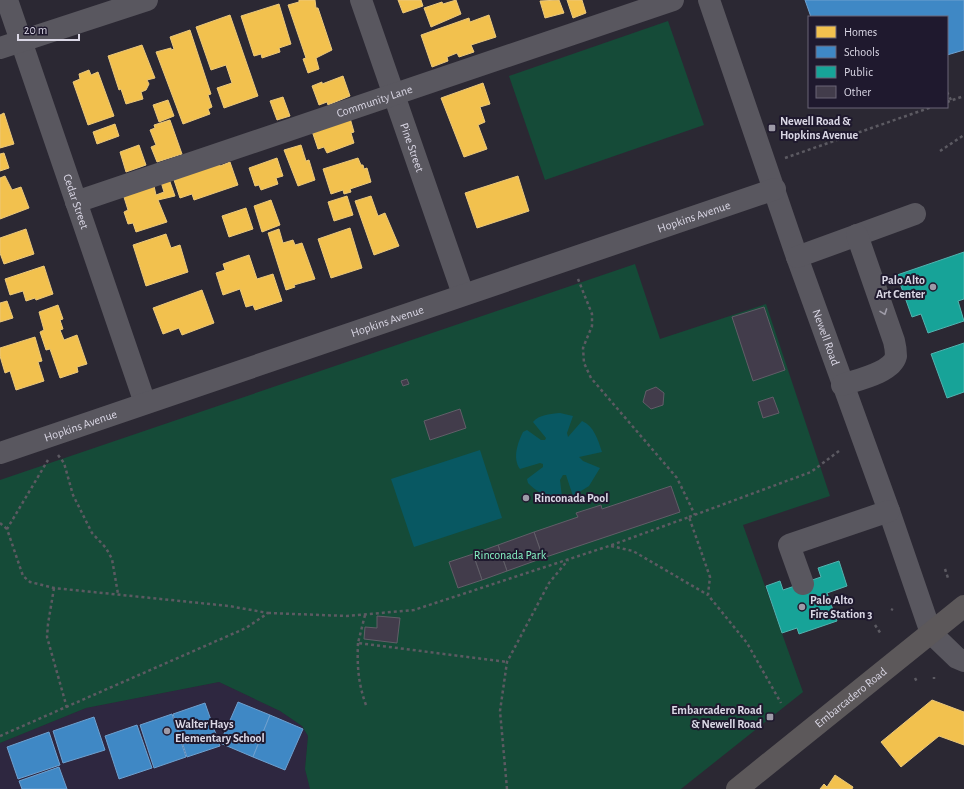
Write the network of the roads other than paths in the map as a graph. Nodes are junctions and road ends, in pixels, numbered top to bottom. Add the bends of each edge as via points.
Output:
1 (7, 0) edge
2 (146, 0) edge
3 (362, 0) edge
4 (673, 0) edge
5 (708, 0) edge
6 (22, 41) junction
7 (0, 48) edge
8 (394, 96) junction
9 (775, 189) junction
10 (76, 202) junction
11 (915, 214) dead end
12 (856, 235) junction
13 (797, 257) junction
14 (462, 294) junction
15 (842, 385) junction
16 (145, 403) junction
17 (0, 453) edge
18 (889, 512) junction
19 (803, 584) dead end
20 (964, 606) edge
21 (931, 633) junction
22 (964, 660) edge
23 (737, 789) edge

1 - 6 street, Cedar Street
2 - 6 street
3 - 8 street, Pine Street
4 - 8 street, Community Lane
5 - 9 street, Newell Road
6 - 7 street
6 - 10 street, Cedar Street
8 - 10 street, Community Lane
8 - 14 street, Pine Street
9 - 13 street, Newell Road
9 - 14 street, Hopkins Avenue
10 - 16 street, Cedar Street
11 - 12 street
12 - 13 street
12 -> 15 street via 894,341 896,356 892,364 884,370
13 - 15 street, Newell Road
14 - 16 street, Hopkins Avenue
15 - 18 street, Newell Road
16 - 17 street, Hopkins Avenue via 53,442
18 - 19 street via 790,545
18 - 21 street, Newell Road
20 - 21 main road, Embarcadero Road
21 - 22 street, Newell Road via 957,658
21 - 23 main road, Embarcadero Road

